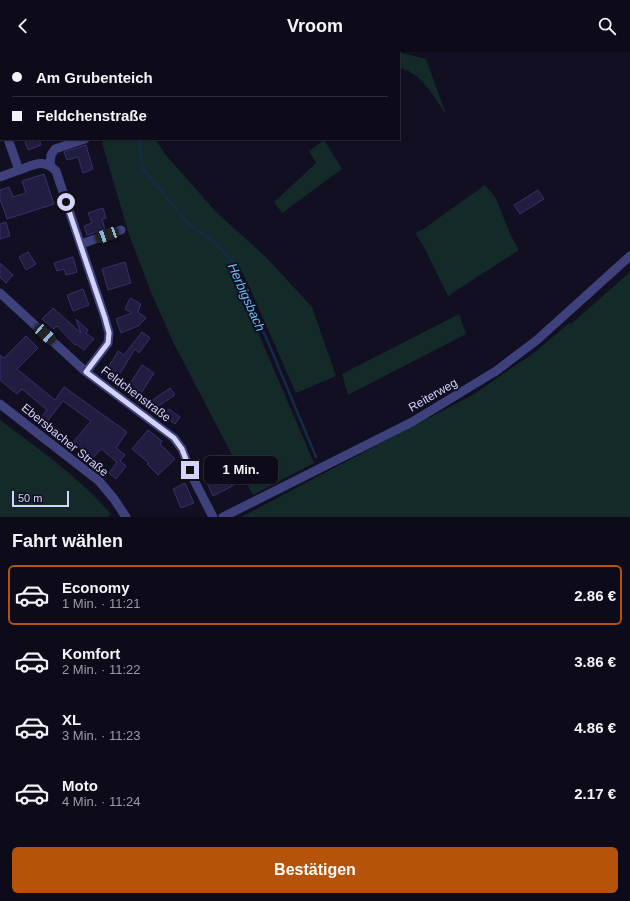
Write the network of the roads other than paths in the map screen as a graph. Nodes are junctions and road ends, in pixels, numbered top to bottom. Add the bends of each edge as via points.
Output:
1 (8, 140) edge
2 (82, 140) edge
3 (50, 165) junction
4 (19, 170) junction
5 (0, 177) edge
6 (121, 230) dead end
7 (81, 244) junction
8 (630, 256) edge
9 (1, 296) edge
10 (86, 372) junction
11 (0, 404) edge
12 (126, 517) edge
13 (213, 517) edge
14 (223, 517) edge

1 - 4 street
2 - 3 street via 55,149 51,155
3 - 4 street via 44,163
3 - 7 street via 58,176
4 - 5 street
6 - 7 street
7 - 10 street via 109,333 108,343
8 - 14 street, Reiterweg via 537,340 496,371 412,422
9 - 10 street, Feldchenstraße
10 - 13 street, Feldchenstraße via 174,438 182,449
11 - 12 street, Ebersbacher Straße via 99,481

